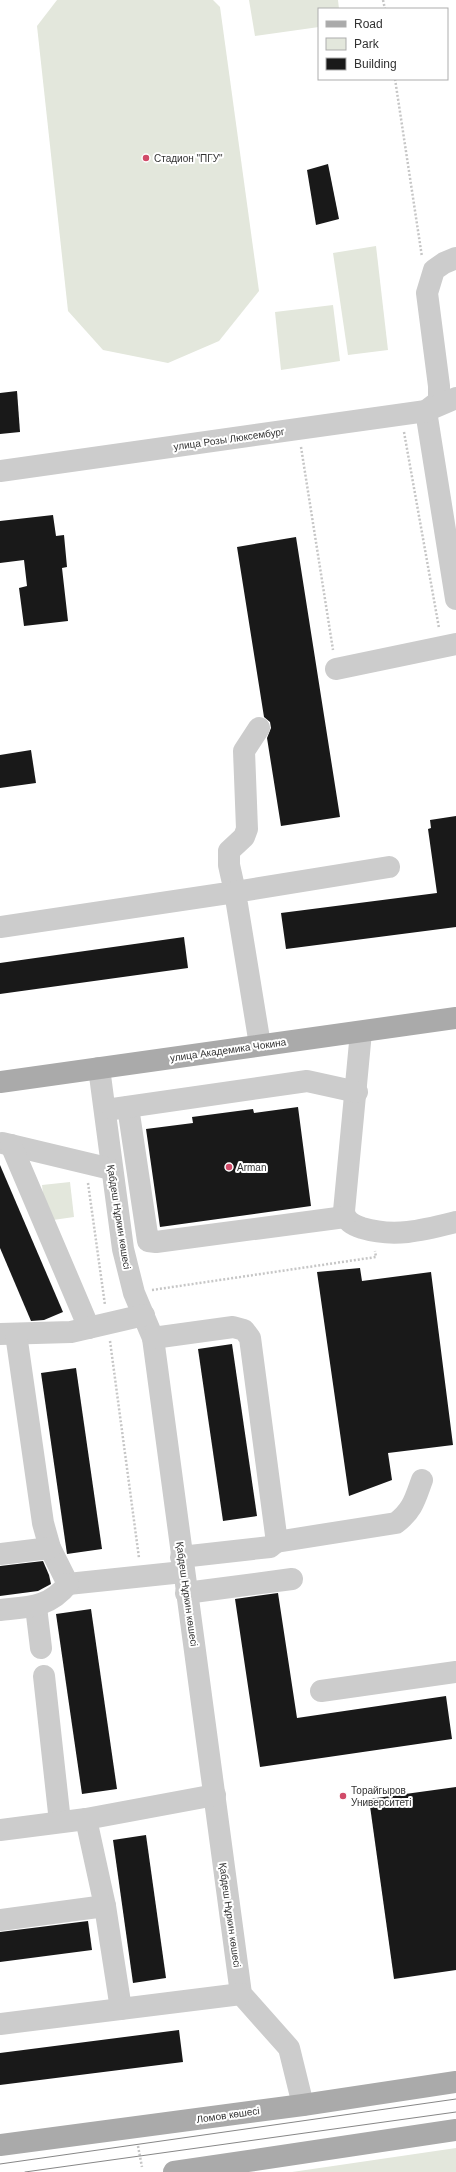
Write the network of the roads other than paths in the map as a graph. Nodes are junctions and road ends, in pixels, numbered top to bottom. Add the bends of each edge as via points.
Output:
1 (456, 258) edge
2 (456, 398) edge
3 (426, 410) junction
4 (0, 471) edge
5 (456, 599) edge
6 (449, 645) edge
7 (336, 669) road end
8 (259, 728) dead end
9 (389, 867) dead end
10 (235, 892) junction
11 (0, 927) edge
12 (456, 1018) edge
13 (361, 1032) junction
14 (260, 1045) junction
15 (99, 1068) junction
16 (0, 1082) edge
17 (357, 1092) junction
18 (128, 1107) junction
19 (104, 1110) junction
20 (3, 1144) edge
21 (112, 1177) junction
22 (138, 1181) junction
23 (344, 1217) junction
24 (456, 1222) edge
25 (144, 1315) junction
26 (98, 1326) junction
27 (8, 1334) edge
28 (153, 1338) junction
29 (422, 1480) dead end
30 (276, 1542) junction
31 (50, 1548) junction
32 (0, 1554) edge
33 (182, 1564) junction
34 (292, 1579) dead end
35 (68, 1584) junction
36 (186, 1593) junction
37 (36, 1607) junction
38 (0, 1610) edge
39 (40, 1648) dead end
40 (456, 1672) edge
41 (44, 1676) dead end
42 (321, 1691) dead end
43 (215, 1795) junction
44 (86, 1819) junction
45 (60, 1822) junction
46 (0, 1830) edge
47 (105, 1906) junction
48 (0, 1920) edge
49 (241, 1994) junction
50 (121, 2009) junction
51 (0, 2024) edge
52 (456, 2082) edge
53 (303, 2105) junction
54 (456, 2130) edge
55 (0, 2145) edge
56 (174, 2172) edge

1 - 3 street via 434,270 428,287 439,401
2 - 3 street, улица Розы Люксембург
3 - 4 street, улица Розы Люксембург
3 - 5 street
6 - 7 street
8 - 10 street via 244,751 247,829 244,837 229,851 229,865
9 - 10 street
10 - 11 street
10 - 14 street
12 - 13 main road, улица Академика Чокина
13 - 14 main road, улица Академика Чокина
13 - 17 street
14 - 15 main road, улица Академика Чокина
15 - 16 main road, улица Академика Чокина
15 - 19 street, Қабдеш Нұркин көшесі
17 - 18 street via 307,1081
17 - 23 street
18 - 19 street
18 - 22 street
19 - 21 street, Қабдеш Нұркин көшесі
20 - 21 street via 85,1163
20 - 26 street
21 - 22 street
21 - 25 street, Қабдеш Нұркин көшесі via 123,1249 134,1292
22 - 23 street via 148,1241
23 - 24 street via 373,1231 395,1234 412,1233
25 - 26 street
25 - 28 street, Қабдеш Нұркин көшесі
26 - 27 street via 71,1332
27 - 31 street via 43,1523
28 - 30 street via 233,1327 244,1330 250,1338
28 - 33 street, Қабдеш Нұркин көшесі
29 - 30 street via 407,1515 396,1523
30 - 33 street via 270,1547
31 - 32 street
31 - 35 street
33 - 35 street via 142,1576
33 - 36 street, Қабдеш Нұркин көшесі
34 - 36 street
35 - 37 street via 59,1596
36 - 43 street, Қабдеш Нұркин көшесі
37 - 38 street
37 - 39 street
40 - 42 street
41 - 45 street
43 - 44 street
43 - 49 street, Қабдеш Нұркин көшесі
44 - 45 street
44 - 47 street
45 - 46 street
47 - 48 street
47 - 50 street
49 - 50 street
49 - 53 street via 289,2048
50 - 51 street
52 - 53 main road, Ломов көшесі
53 - 55 main road, Ломов көшесі
54 - 56 main road

